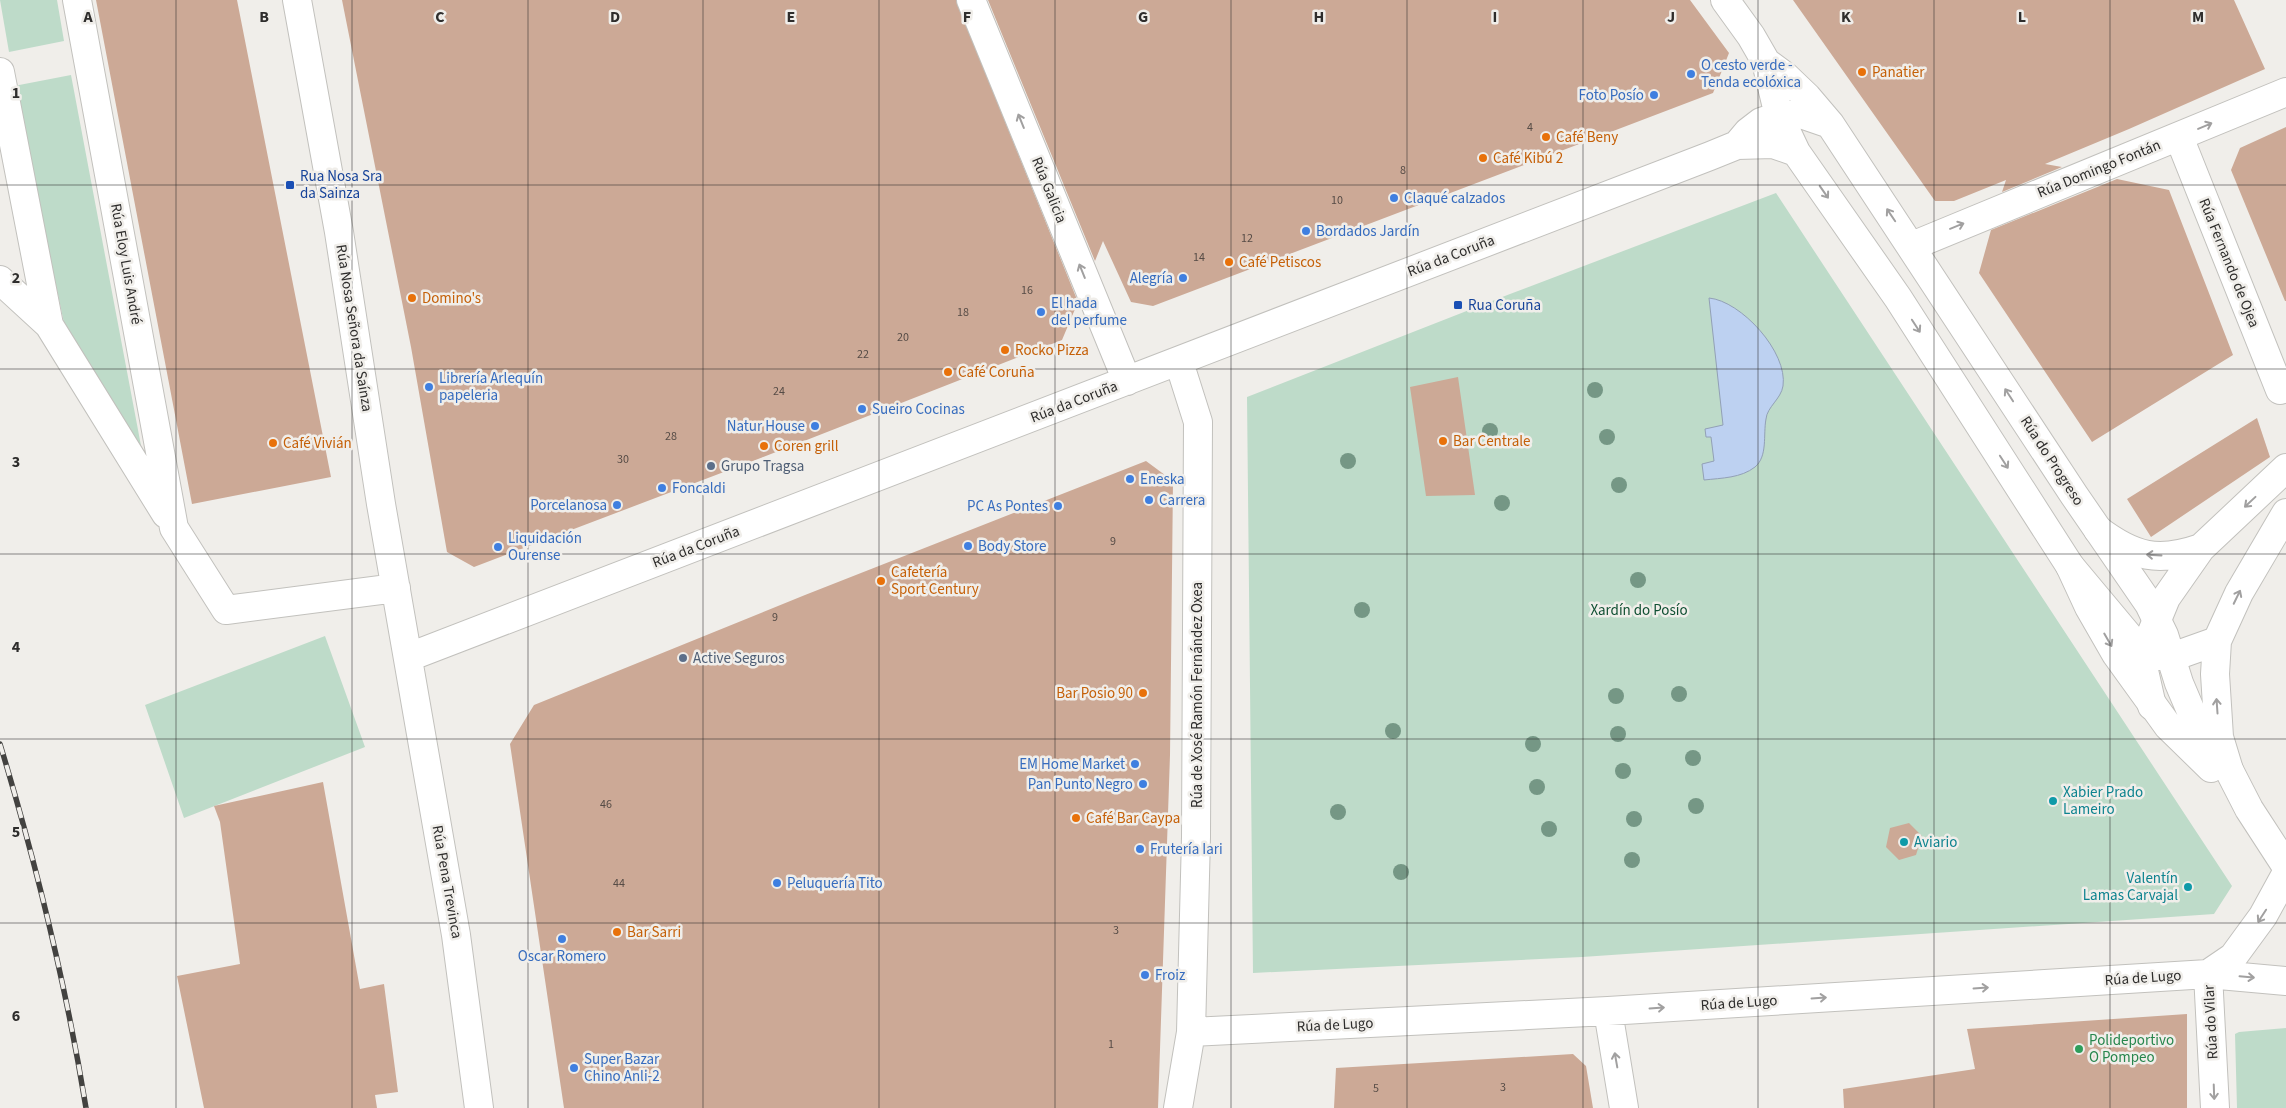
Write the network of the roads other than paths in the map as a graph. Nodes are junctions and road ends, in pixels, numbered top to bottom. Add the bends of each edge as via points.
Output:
1 (77, 0) edge
2 (297, 0) edge
3 (971, 0) edge
4 (1725, 0) edge
5 (1766, 62) junction
6 (0, 72) edge
7 (2286, 92) edge
8 (1779, 116) junction
9 (1830, 124) junction
10 (2179, 137) junction
11 (1737, 145) junction
12 (1796, 152) junction
13 (1912, 246) junction
14 (0, 280) edge
15 (49, 325) junction
16 (1179, 362) junction
17 (1127, 381) junction
18 (2280, 390) dead end
19 (2286, 468) edge
20 (2286, 513) edge
21 (174, 528) junction
22 (2098, 530) junction
23 (2201, 548) junction
24 (2070, 566) junction
25 (396, 588) junction
26 (2157, 619) junction
27 (2217, 641) junction
28 (2159, 654) junction
29 (409, 657) junction
30 (2152, 706) junction
31 (2229, 770) junction
32 (2249, 809) junction
33 (2286, 866) edge
34 (2286, 874) edge
35 (2208, 974) junction
36 (2286, 981) edge
37 (1608, 1011) junction
38 (1192, 1032) junction
39 (479, 1108) edge
40 (1178, 1108) edge
41 (1624, 1108) edge
42 (2214, 1108) edge

1 - 21 street, Rúa Eloy Luis André
2 - 25 street, Rúa Nosa Señora da Saínza via 340,232
17 -> 3 street, Rúa Galicia
4 - 5 street
5 - 8 street
5 - 9 street, Rúa do Progreso via 1807,97
5 - 11 street via 1761,92
6 - 15 street, Rúa Eloy Luis André
10 -> 7 street, Rúa Domingo Fontán
8 - 9 street, Rúa da Coruña via 1801,114
8 - 11 street, Rúa da Coruña via 1757,125
8 - 12 street
13 -> 9 street, Rúa do Progreso
13 -> 10 street, Rúa Domingo Fontán
10 - 18 street, Rúa Fernando de Ojea
11 - 12 street via 1773,144
11 - 16 street, Rúa da Coruña
12 -> 24 street via 1898,298
22 -> 13 street, Rúa do Progreso
14 - 15 street, Rúa Eloy Luis André
15 - 21 street, Rúa Eloy Luis André
16 - 17 street, Rúa da Coruña
16 - 38 street, Rúa de Xosé Ramón Fernández Oxea via 1198,422
17 - 29 street, Rúa da Coruña
19 -> 23 street
27 -> 20 street via 2239,593
21 - 25 street, Rúa Eloy Luis André via 226,610
23 -> 22 street via 2183,554 2150,557 2118,545
22 - 26 street, Rúa do Progreso
23 - 26 street via 2166,598
24 - 28 street via 2132,639
24 -> 30 street via 2116,654
25 - 29 street, Rúa Nosa Señora da Saínza
26 - 28 street
27 - 28 street
31 -> 27 street via 2219,737 2215,674
28 - 30 street via 2143,666
28 - 31 street via 2179,683 2192,716
29 - 39 street, Rúa Pena Trevinca via 456,934
30 - 32 street
31 - 32 street
32 - 33 street
34 -> 35 street, Rúa do Vilar via 2233,957
35 -> 36 street, Rúa de Lugo
37 -> 35 street, Rúa de Lugo
35 -> 42 street, Rúa do Vilar
37 - 38 street, Rúa de Lugo
41 -> 37 street
38 - 40 street, Rúa de Xosé Ramón Fernández Oxea

